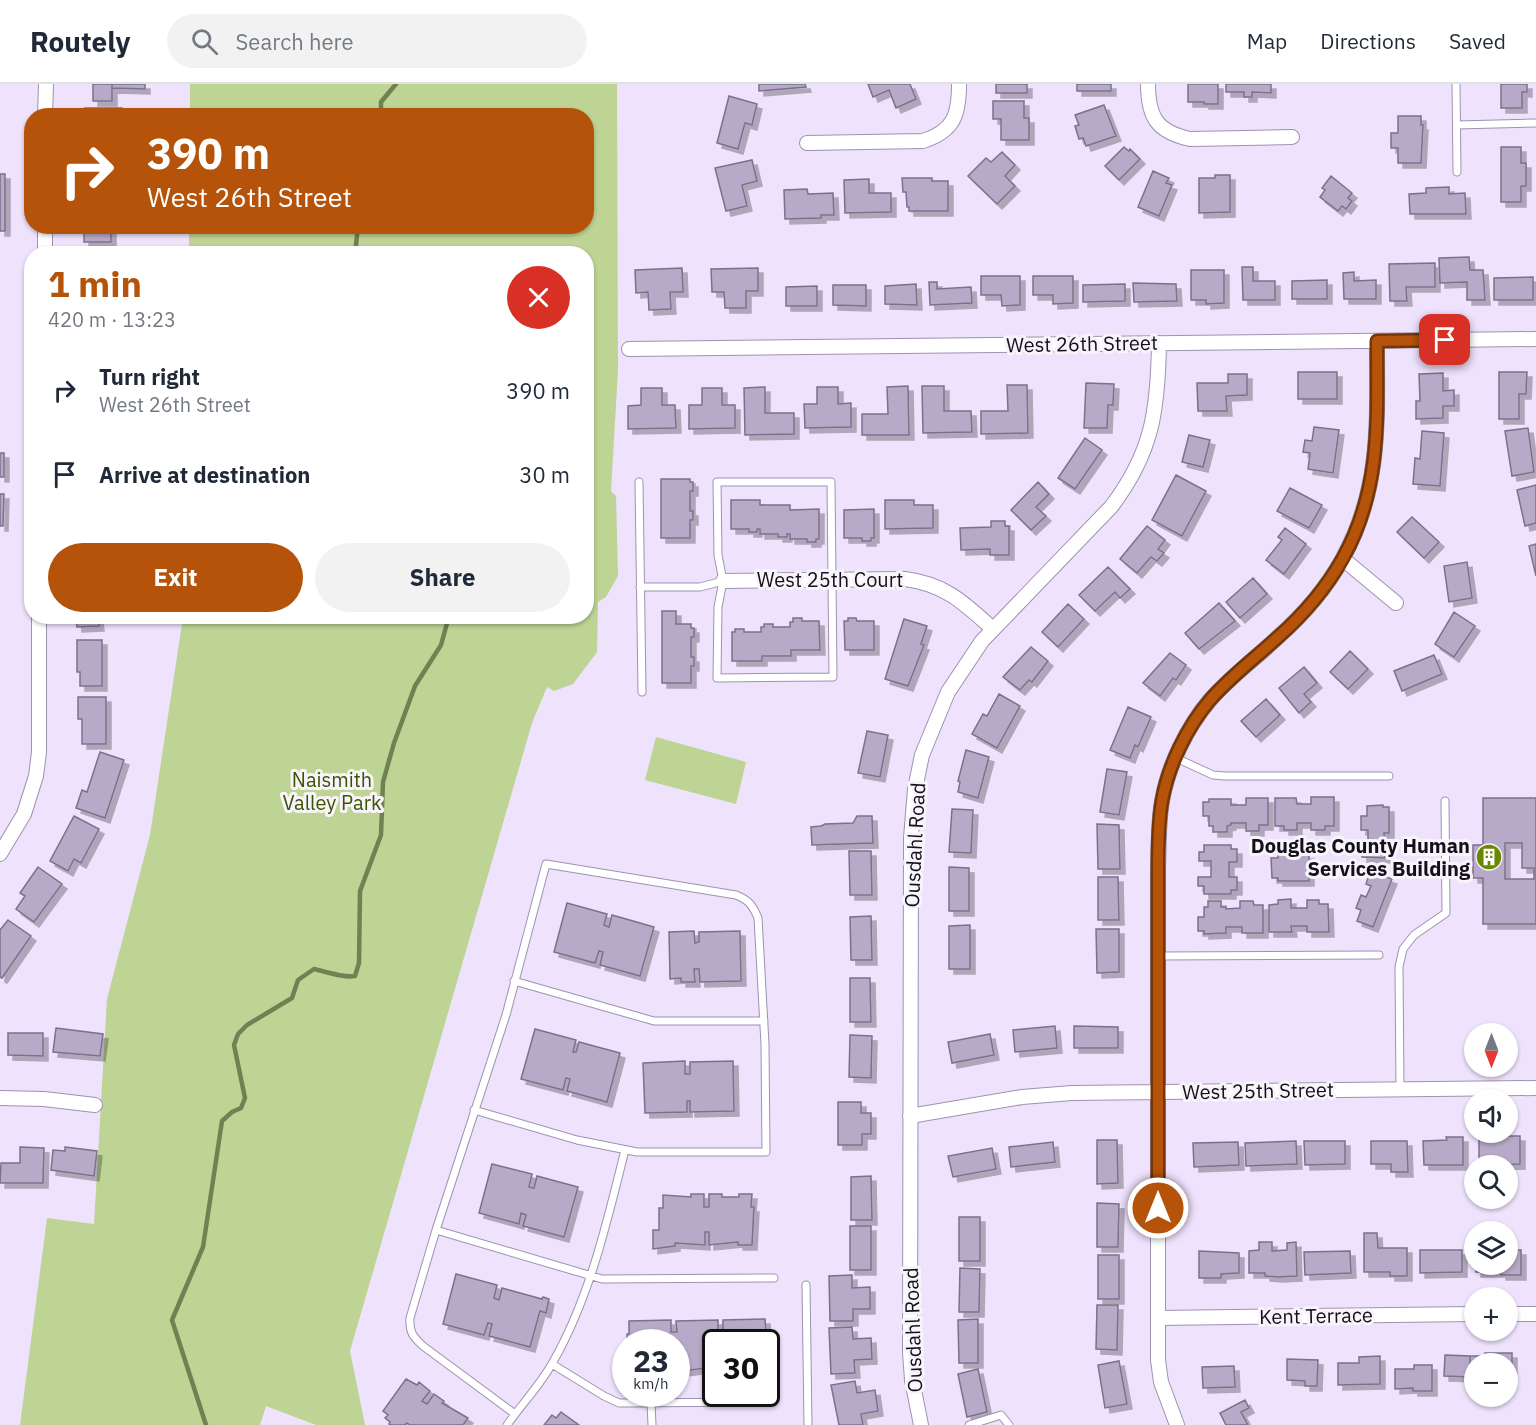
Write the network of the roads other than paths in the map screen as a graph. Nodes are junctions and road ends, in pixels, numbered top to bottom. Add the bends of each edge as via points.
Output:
1 (46, 84) edge
2 (959, 84) edge
3 (1148, 84) edge
4 (1456, 84) edge
5 (45, 108) edge
6 (1536, 123) edge
7 (1457, 125) junction
8 (1292, 138) dead end
9 (807, 143) dead end
10 (1457, 172) dead end
11 (1536, 339) edge
12 (1377, 341) junction
13 (1159, 343) junction
14 (629, 349) dead end
15 (639, 482) dead end
16 (1343, 559) junction
17 (832, 580) junction
18 (723, 581) junction
19 (640, 587) junction
20 (1396, 603) dead end
21 (39, 624) edge
22 (993, 629) junction
23 (642, 692) dead end
24 (1176, 758) junction
25 (1389, 776) dead end
26 (1445, 801) dead end
27 (0, 855) edge
28 (1379, 955) dead end
29 (1158, 956) junction
30 (514, 981) junction
31 (764, 1022) junction
32 (1536, 1088) edge
33 (1400, 1090) junction
34 (1158, 1093) junction
35 (0, 1098) edge
36 (95, 1105) dead end
37 (474, 1110) junction
38 (910, 1116) junction
39 (625, 1150) junction
40 (436, 1230) junction
41 (590, 1275) junction
42 (774, 1278) dead end
43 (806, 1285) dead end
44 (1464, 1314) edge
45 (1518, 1314) edge
46 (1536, 1314) edge
47 (1158, 1318) junction
48 (552, 1364) junction
49 (612, 1399) edge
50 (651, 1407) edge
51 (515, 1414) junction
52 (507, 1425) edge
53 (652, 1425) edge
54 (808, 1425) edge
55 (921, 1425) edge
56 (969, 1425) edge
57 (1009, 1425) edge
58 (1177, 1425) edge

1 - 5 street
2 - 9 street via 958,105 951,123 932,138
3 - 8 street via 1149,108 1156,122 1176,136
4 - 7 lane
6 - 7 lane
7 - 10 lane
11 - 12 street, West 26th Street
12 - 13 street, West 26th Street
12 - 16 street via 1375,460 1369,493
13 - 14 street, West 26th Street
13 - 22 street, Ousdahl Road via 1152,427 1128,486
15 - 19 lane
16 - 20 street
16 - 24 street via 1299,616 1211,698
17 - 18 street, West 25th Court
17 - 18 lane via 833,677 717,678 718,608
17 - 18 lane via 831,482 717,482 718,555
17 - 22 street, West 25th Court via 924,581 958,598
18 - 19 lane via 700,587
19 - 23 lane
21 - 27 street via 36,776 24,814
22 - 38 street, Ousdahl Road via 948,692 922,755 915,789 911,838
24 - 25 lane via 1213,775
24 - 29 street via 1162,800 1160,821
26 - 33 lane via 1446,913 1414,935 1403,948 1399,967
28 - 29 lane
29 - 34 street
30 - 31 lane via 654,1021
30 - 31 lane via 546,864 746,899 758,918
30 - 37 lane
31 - 39 lane via 766,1152
32 - 33 street, West 25th Street
33 - 34 street, West 25th Street
34 - 38 street, West 25th Street via 1022,1097
34 - 47 street
35 - 36 street
37 - 39 lane
37 - 40 lane
38 - 55 street, Ousdahl Road via 910,1352
39 - 41 lane
40 - 41 lane
40 - 51 lane via 409,1330 423,1346
41 - 42 lane via 602,1279
41 - 48 lane
43 - 54 lane
44 - 47 street, Kent Terrace
45 - 46 street
47 - 58 street via 1161,1382
48 - 49 lane
48 - 51 lane
50 - 53 lane
51 - 52 lane
56 - 57 lane via 1001,1415

